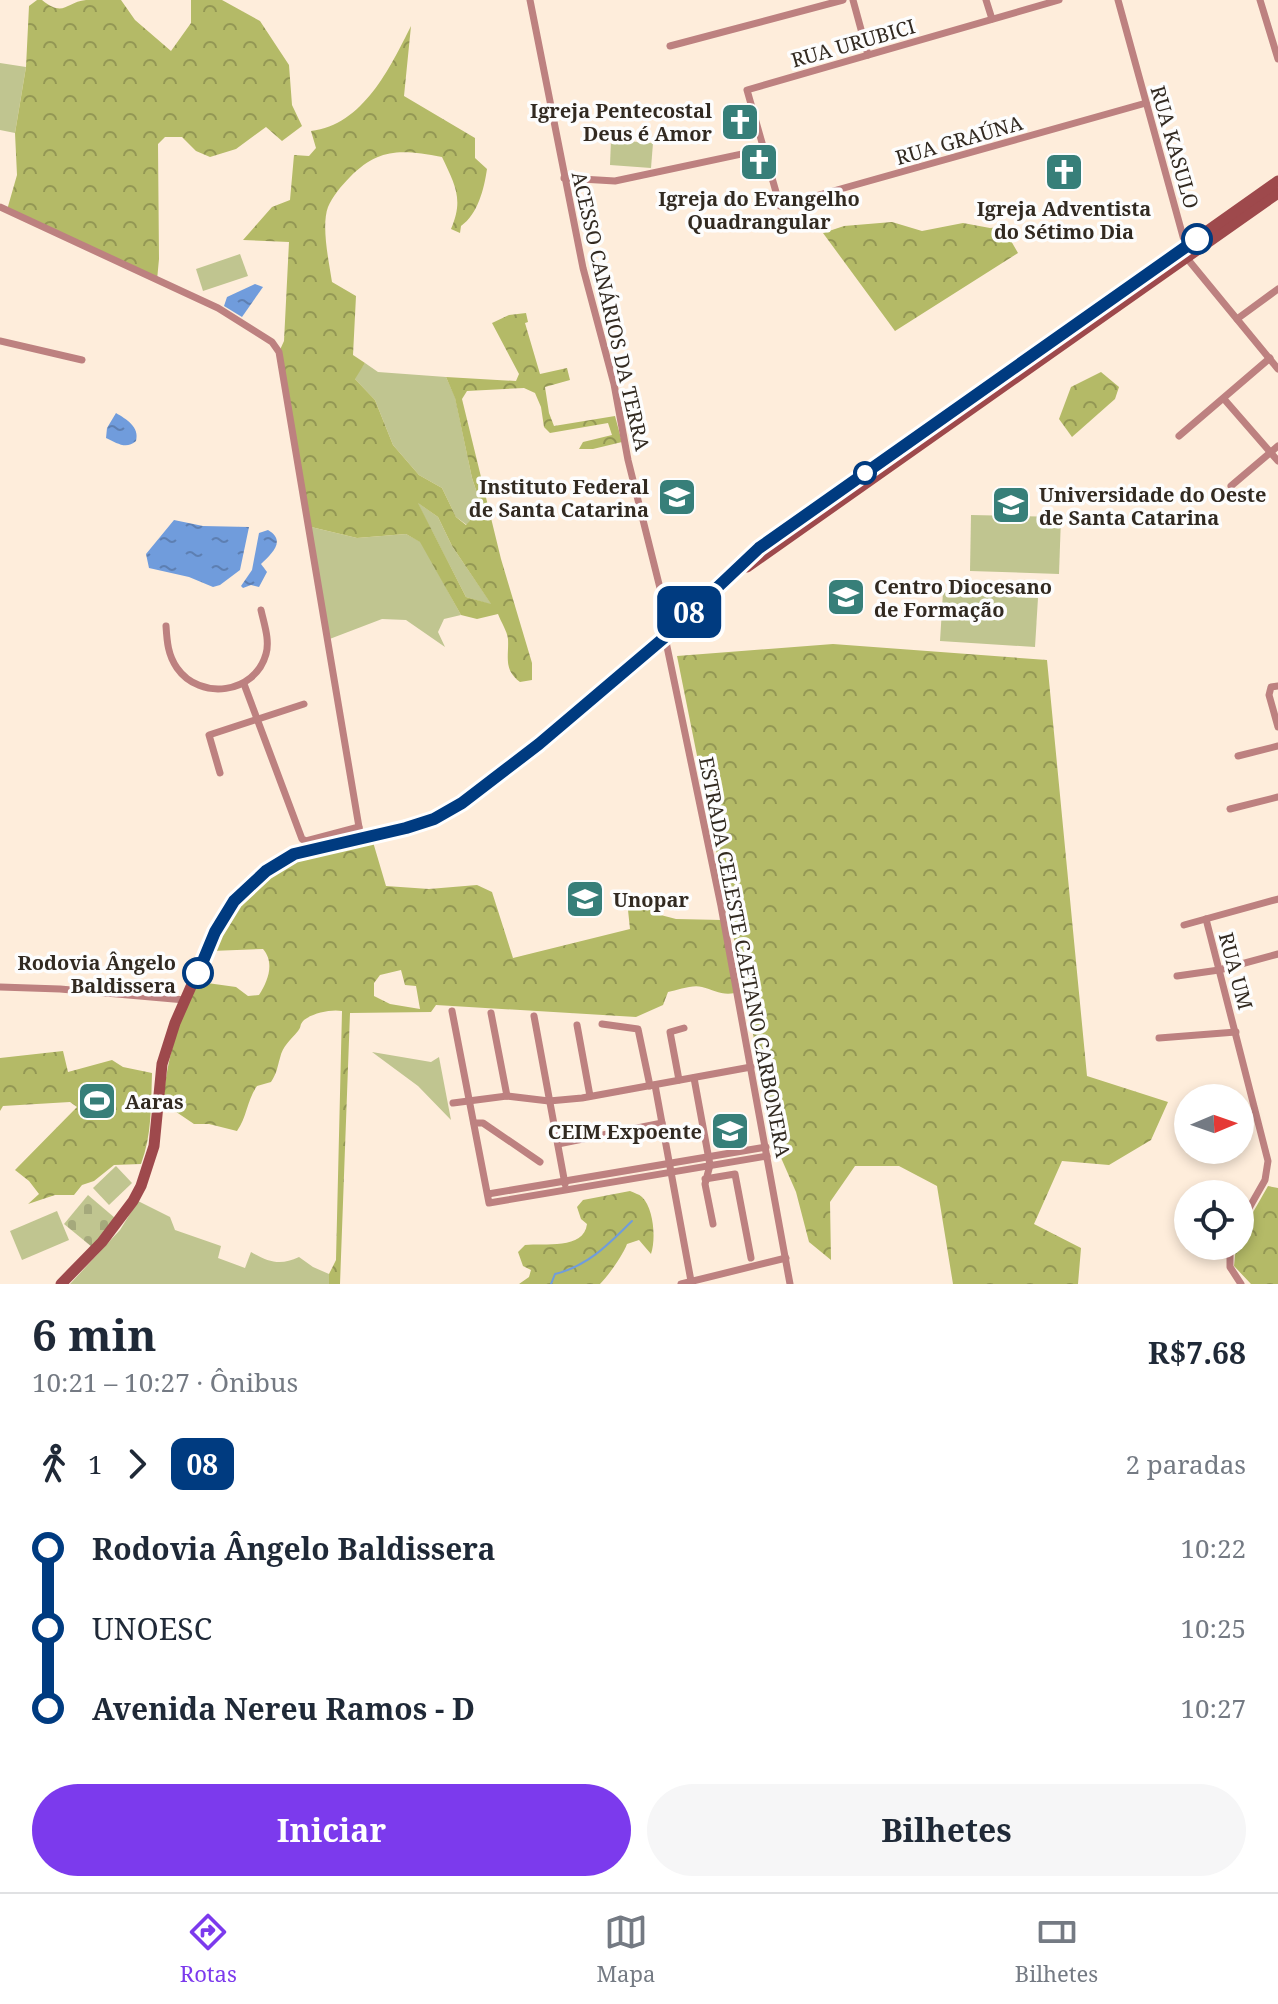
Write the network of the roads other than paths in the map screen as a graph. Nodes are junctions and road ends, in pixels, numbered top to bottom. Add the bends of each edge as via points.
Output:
1 (530, 0) edge
2 (843, 0) edge
3 (853, 0) edge
4 (986, 0) edge
5 (1059, 0) edge
6 (1118, 0) edge
7 (1260, 0) edge
8 (992, 19) junction
9 (670, 46) dead end
10 (868, 55) junction
11 (1278, 59) edge
12 (1146, 103) junction
13 (765, 149) junction
14 (564, 178) junction
15 (1278, 181) edge
16 (1278, 193) edge
17 (0, 207) edge
18 (1187, 252) junction
19 (1278, 289) edge
20 (1237, 319) junction
21 (0, 341) edge
22 (1270, 358) junction
23 (82, 360) dead end
24 (1278, 369) edge
25 (1224, 399) junction
26 (1179, 436) dead end
27 (1278, 446) edge
28 (1271, 452) junction
29 (1278, 461) edge
30 (1231, 486) dead end
31 (261, 610) dead end
32 (677, 624) junction
33 (166, 626) dead end
34 (665, 637) junction
35 (244, 684) junction
36 (1274, 687) edge
37 (304, 704) dead end
38 (256, 719) junction
39 (1278, 727) edge
40 (1278, 746) edge
41 (1238, 756) dead end
42 (220, 773) dead end
43 (1278, 797) edge
44 (1230, 809) dead end
45 (360, 833) junction
46 (1278, 899) edge
47 (1206, 919) junction
48 (1184, 925) dead end
49 (1278, 954) edge
50 (1219, 970) junction
51 (1177, 976) dead end
52 (0, 987) edge
53 (185, 1000) junction
54 (452, 1011) dead end
55 (491, 1013) dead end
56 (534, 1016) dead end
57 (602, 1024) dead end
58 (577, 1025) dead end
59 (684, 1028) dead end
60 (1236, 1032) junction
61 (1159, 1038) dead end
62 (751, 1067) junction
63 (694, 1078) junction
64 (679, 1080) junction
65 (652, 1085) junction
66 (507, 1096) junction
67 (590, 1096) junction
68 (470, 1101) junction
69 (549, 1101) junction
70 (453, 1103) dead end
71 (474, 1123) junction
72 (662, 1123) junction
73 (558, 1144) junction
74 (767, 1151) junction
75 (710, 1161) junction
76 (540, 1162) dead end
77 (671, 1167) junction
78 (705, 1179) junction
79 (564, 1181) junction
80 (566, 1190) junction
81 (488, 1194) junction
82 (1254, 1199) edge
83 (713, 1224) dead end
84 (751, 1258) dead end
85 (786, 1258) junction
86 (1230, 1260) edge
87 (691, 1281) junction
88 (61, 1284) edge
89 (681, 1284) edge
90 (790, 1284) edge
91 (1241, 1284) edge

1 - 14 street, ACESSO CANÁRIOS DA TERRA
2 - 9 street
3 - 10 street
4 - 8 street
5 - 8 street, RUA URUBICI
6 - 12 street, RUA KASULO
7 - 11 street
8 - 10 street, RUA URUBICI
10 - 13 street, RUA URUBICI via 747,90
12 - 13 street, RUA GRAÚNA via 780,206
12 - 18 street, RUA KASULO
13 - 14 street via 615,181
14 - 32 street, ACESSO CANÁRIOS DA TERRA via 654,566 664,604
15 - 18 street
16 - 18 street
17 - 45 street via 218,308 272,342 279,352
18 - 20 street, RUA KASULO
18 - 32 street via 719,585
19 - 20 street
20 - 22 street, RUA KASULO
21 - 23 street
22 - 24 street, RUA KASULO
22 - 25 street
25 - 26 street
25 - 28 street
27 - 28 street
28 - 29 street
28 - 30 street
31 - 35 street via 266,653
32 - 34 street
33 - 35 street via 176,667 193,684 220,689
34 - 45 street via 462,803 434,819
34 - 62 street, ESTRADA CELESTE CAETANO CARBONERA
35 - 38 street
36 - 39 street via 1269,695
37 - 38 street
38 - 42 street via 209,735
38 - 45 street via 302,839
40 - 41 street
43 - 44 street
45 - 53 street via 294,854 249,886 215,932
46 - 47 street
47 - 48 street
47 - 50 street, RUA UM
49 - 50 street
50 - 51 street
50 - 60 street, RUA UM
52 - 53 street
53 - 88 street via 162,1064 154,1146 141,1186 102,1242
54 - 68 street
55 - 66 street
56 - 69 street
57 - 65 street via 636,1026
58 - 67 street
59 - 64 street via 670,1032
60 - 61 street
60 - 82 street, RUA UM via 1268,1161
62 - 63 street
62 - 74 street, ESTRADA CELESTE CAETANO CARBONERA
63 - 64 street
63 - 75 street
64 - 65 street
65 - 67 street
65 - 72 street
66 - 68 street
66 - 69 street
67 - 69 street
68 - 70 street
68 - 71 street
69 - 73 street
71 - 76 street via 483,1123
71 - 81 street
72 - 73 street
72 - 77 street
73 - 79 street
74 - 75 street
74 - 85 street, ESTRADA CELESTE CAETANO CARBONERA
75 - 77 street
75 - 78 street
77 - 79 street
77 - 80 street
77 - 87 street
78 - 83 street
78 - 84 street via 735,1174
79 - 80 street
79 - 81 street
80 - 81 street via 489,1203
85 - 87 street
85 - 90 street, ESTRADA CELESTE CAETANO CARBONERA
86 - 91 street
87 - 89 street

